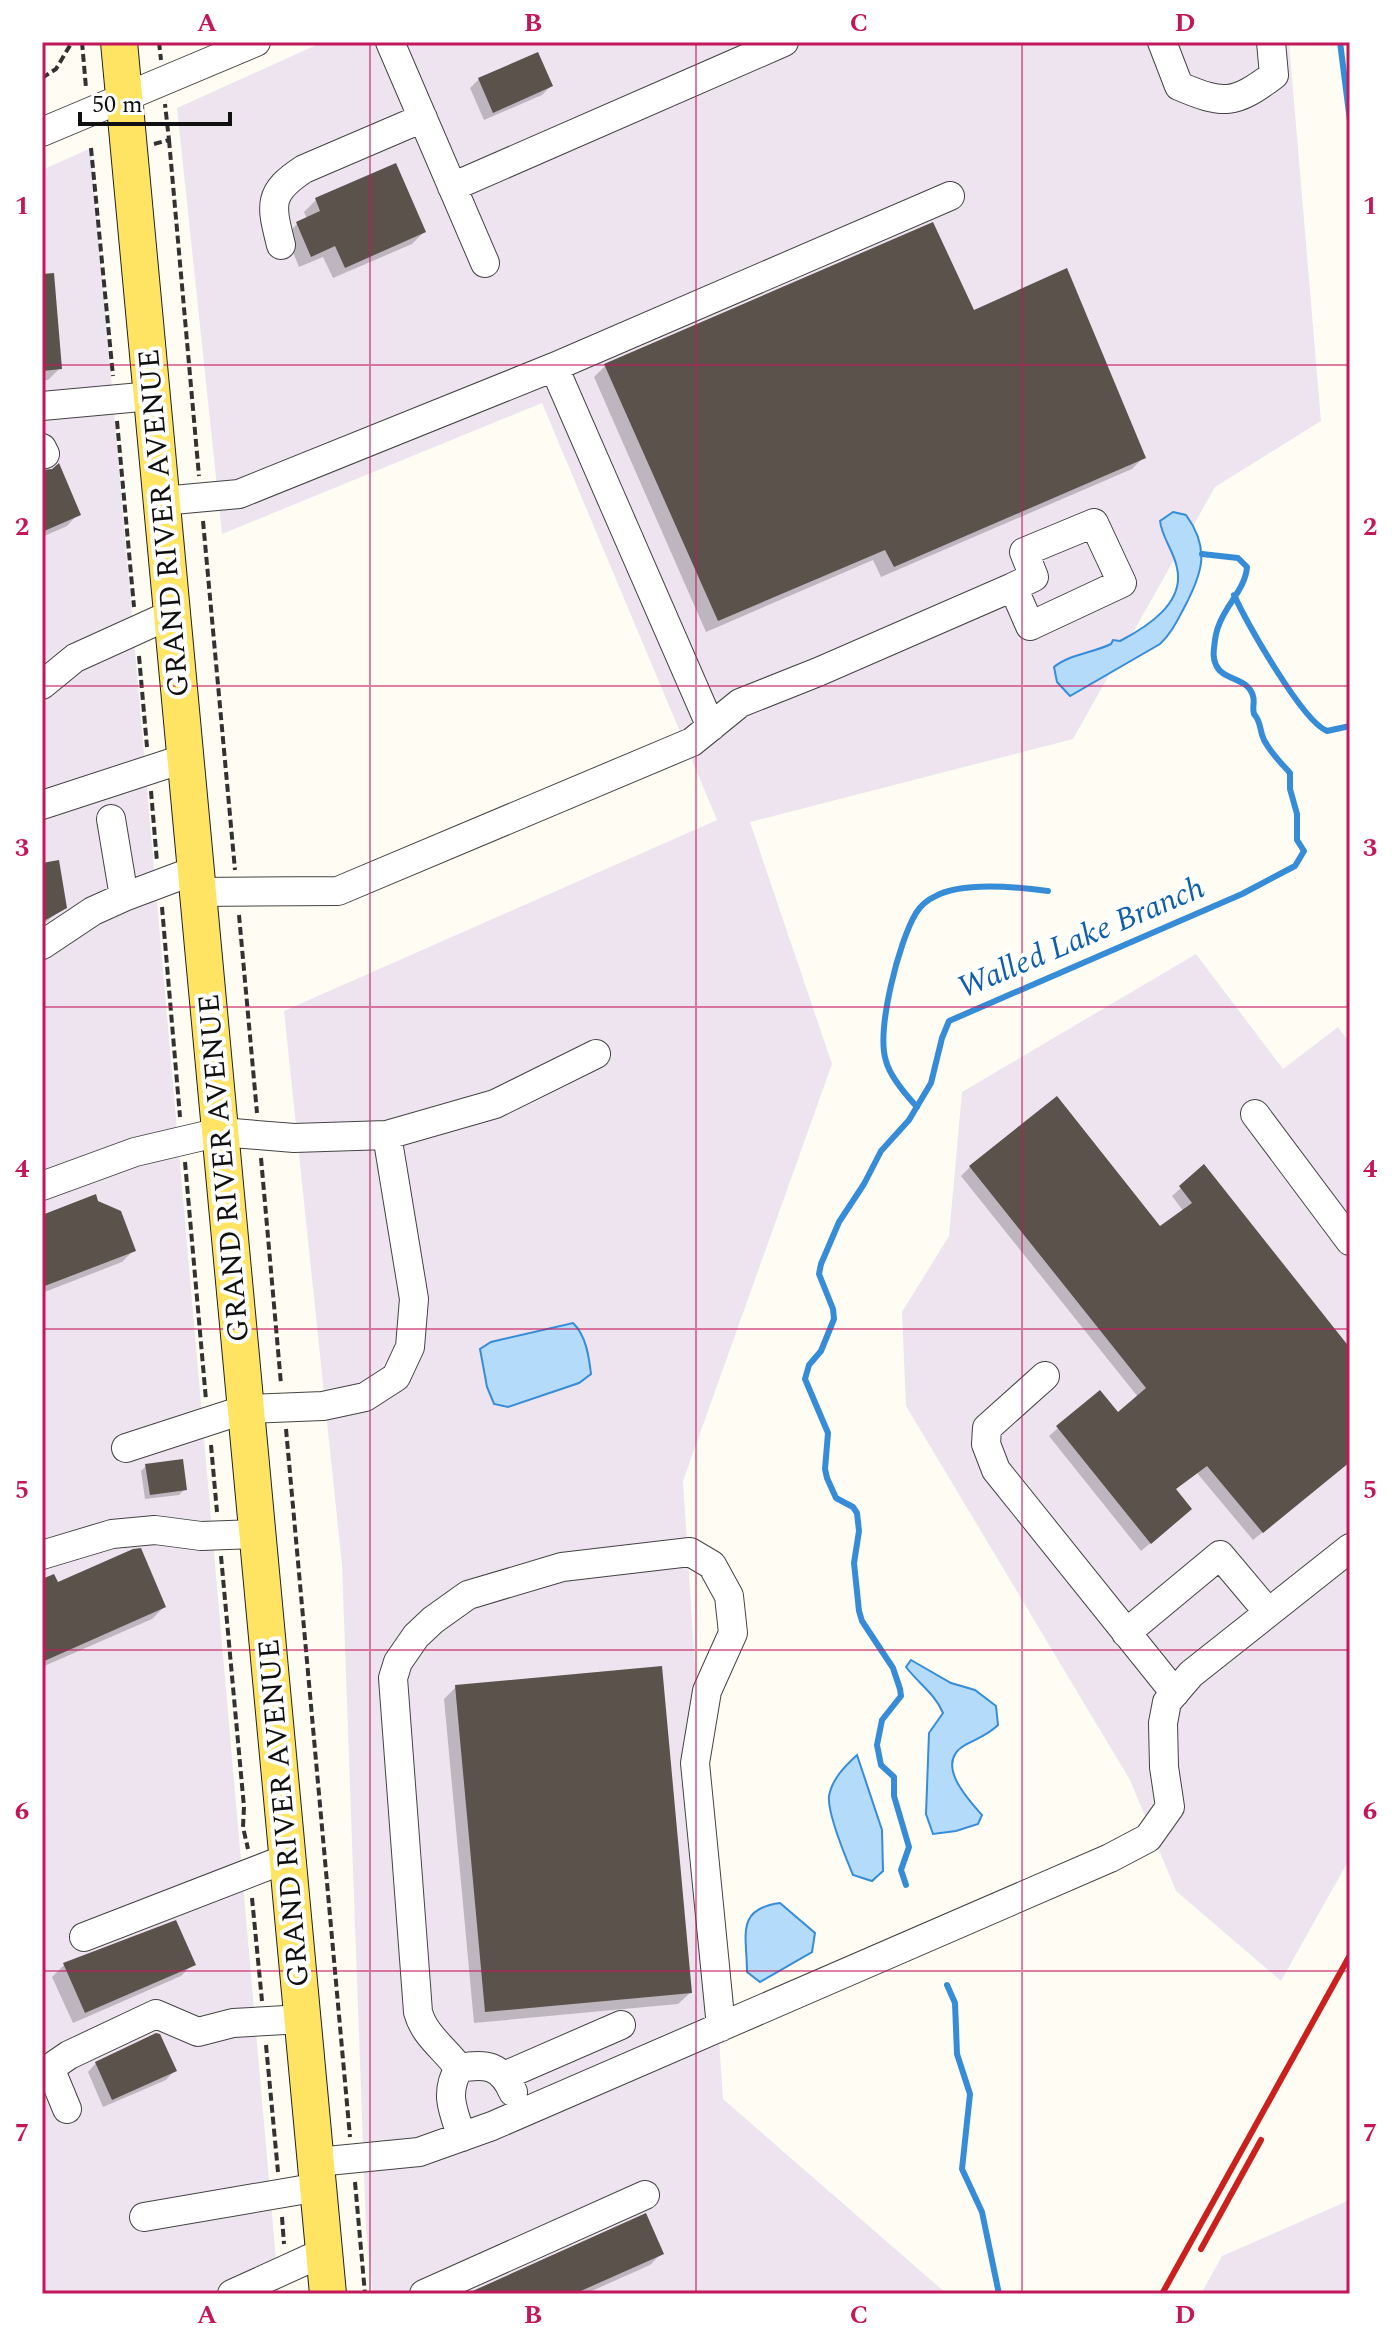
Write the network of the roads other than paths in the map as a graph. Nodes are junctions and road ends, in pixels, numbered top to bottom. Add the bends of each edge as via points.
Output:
1 (119, 42) edge
2 (256, 42) edge
3 (390, 42) edge
4 (784, 42) edge
5 (1162, 42) edge
6 (1271, 42) edge
7 (124, 97) junction
8 (423, 118) junction
9 (42, 132) edge
10 (452, 187) junction
11 (950, 196) dead end
12 (281, 245) dead end
13 (485, 263) dead end
14 (554, 367) junction
15 (152, 396) junction
16 (42, 406) edge
17 (162, 501) junction
18 (1013, 587) dead end
19 (172, 614) junction
20 (42, 685) edge
21 (711, 727) junction
22 (186, 758) junction
23 (42, 805) edge
24 (111, 819) dead end
25 (197, 881) junction
26 (124, 897) junction
27 (42, 945) edge
28 (596, 1054) dead end
29 (1255, 1114) dead end
30 (220, 1132) junction
31 (387, 1135) junction
32 (42, 1186) edge
33 (1350, 1241) edge
34 (1045, 1376) dead end
35 (246, 1409) junction
36 (126, 1448) dead end
37 (258, 1534) junction
38 (1350, 1548) edge
39 (42, 1555) edge
40 (1268, 1612) junction
41 (1126, 1633) junction
42 (1175, 1693) junction
43 (288, 1858) junction
44 (84, 1937) dead end
45 (303, 2019) junction
46 (621, 2025) dead end
47 (721, 2027) junction
48 (459, 2068) junction
49 (504, 2076) junction
50 (67, 2109) dead end
51 (520, 2114) junction
52 (462, 2137) junction
53 (318, 2174) junction
54 (645, 2195) dead end
55 (144, 2217) dead end
56 (324, 2252) junction
57 (232, 2294) edge
58 (328, 2294) edge
59 (424, 2294) edge

1 - 7 main road, GRAND RIVER AVENUE
2 - 7 street
3 - 8 street
4 - 10 street
5 - 6 street via 1179,86 1213,100 1248,95 1274,75
7 - 9 street
7 - 15 main road, GRAND RIVER AVENUE
8 - 10 street
8 - 12 street via 288,180 276,192 273,212
10 - 13 street
11 - 14 street
14 - 17 street via 239,494
14 - 21 street
15 - 16 street
15 - 17 main road, GRAND RIVER AVENUE
17 - 19 main road, GRAND RIVER AVENUE
18 - 21 street via 740,703
19 - 20 street via 75,658
19 - 22 main road, GRAND RIVER AVENUE
21 - 25 street via 692,742 338,891 237,892
22 - 23 street
22 - 25 main road, GRAND RIVER AVENUE
24 - 26 street
25 - 26 street via 159,883
25 - 30 main road, GRAND RIVER AVENUE
26 - 27 street
28 - 31 street via 495,1104
29 - 33 street
30 - 31 street via 294,1138
30 - 32 street via 135,1152
30 - 35 main road, GRAND RIVER AVENUE
31 - 35 street via 414,1299 410,1347 396,1377 365,1397 323,1406
34 - 41 street via 987,1428 986,1444 996,1470
35 - 36 street
35 - 37 main road, GRAND RIVER AVENUE
37 - 39 street via 112,1534
37 - 43 main road, GRAND RIVER AVENUE
38 - 40 street
40 - 41 street via 1220,1555
40 - 42 street
41 - 42 street
42 - 47 street via 1167,1702 1163,1723 1170,1807 1148,1838
43 - 44 street
43 - 45 main road, GRAND RIVER AVENUE
45 - 50 street via 233,2023 198,2032 156,2014 50,2068
45 - 53 main road, GRAND RIVER AVENUE
46 - 49 street
47 - 48 street via 695,1763 707,1691 733,1633 729,1596 712,1565 690,1552 562,1567 468,1595 416,1636 393,1678 418,2012 423,2029
47 - 51 street
48 - 49 street via 479,2064
48 - 52 street via 450,2082 452,2110
49 - 51 street
51 - 52 street
52 - 53 street via 419,2152 353,2159
53 - 55 street via 280,2193
53 - 56 main road, GRAND RIVER AVENUE
54 - 59 street
56 - 57 street
56 - 58 main road, GRAND RIVER AVENUE

